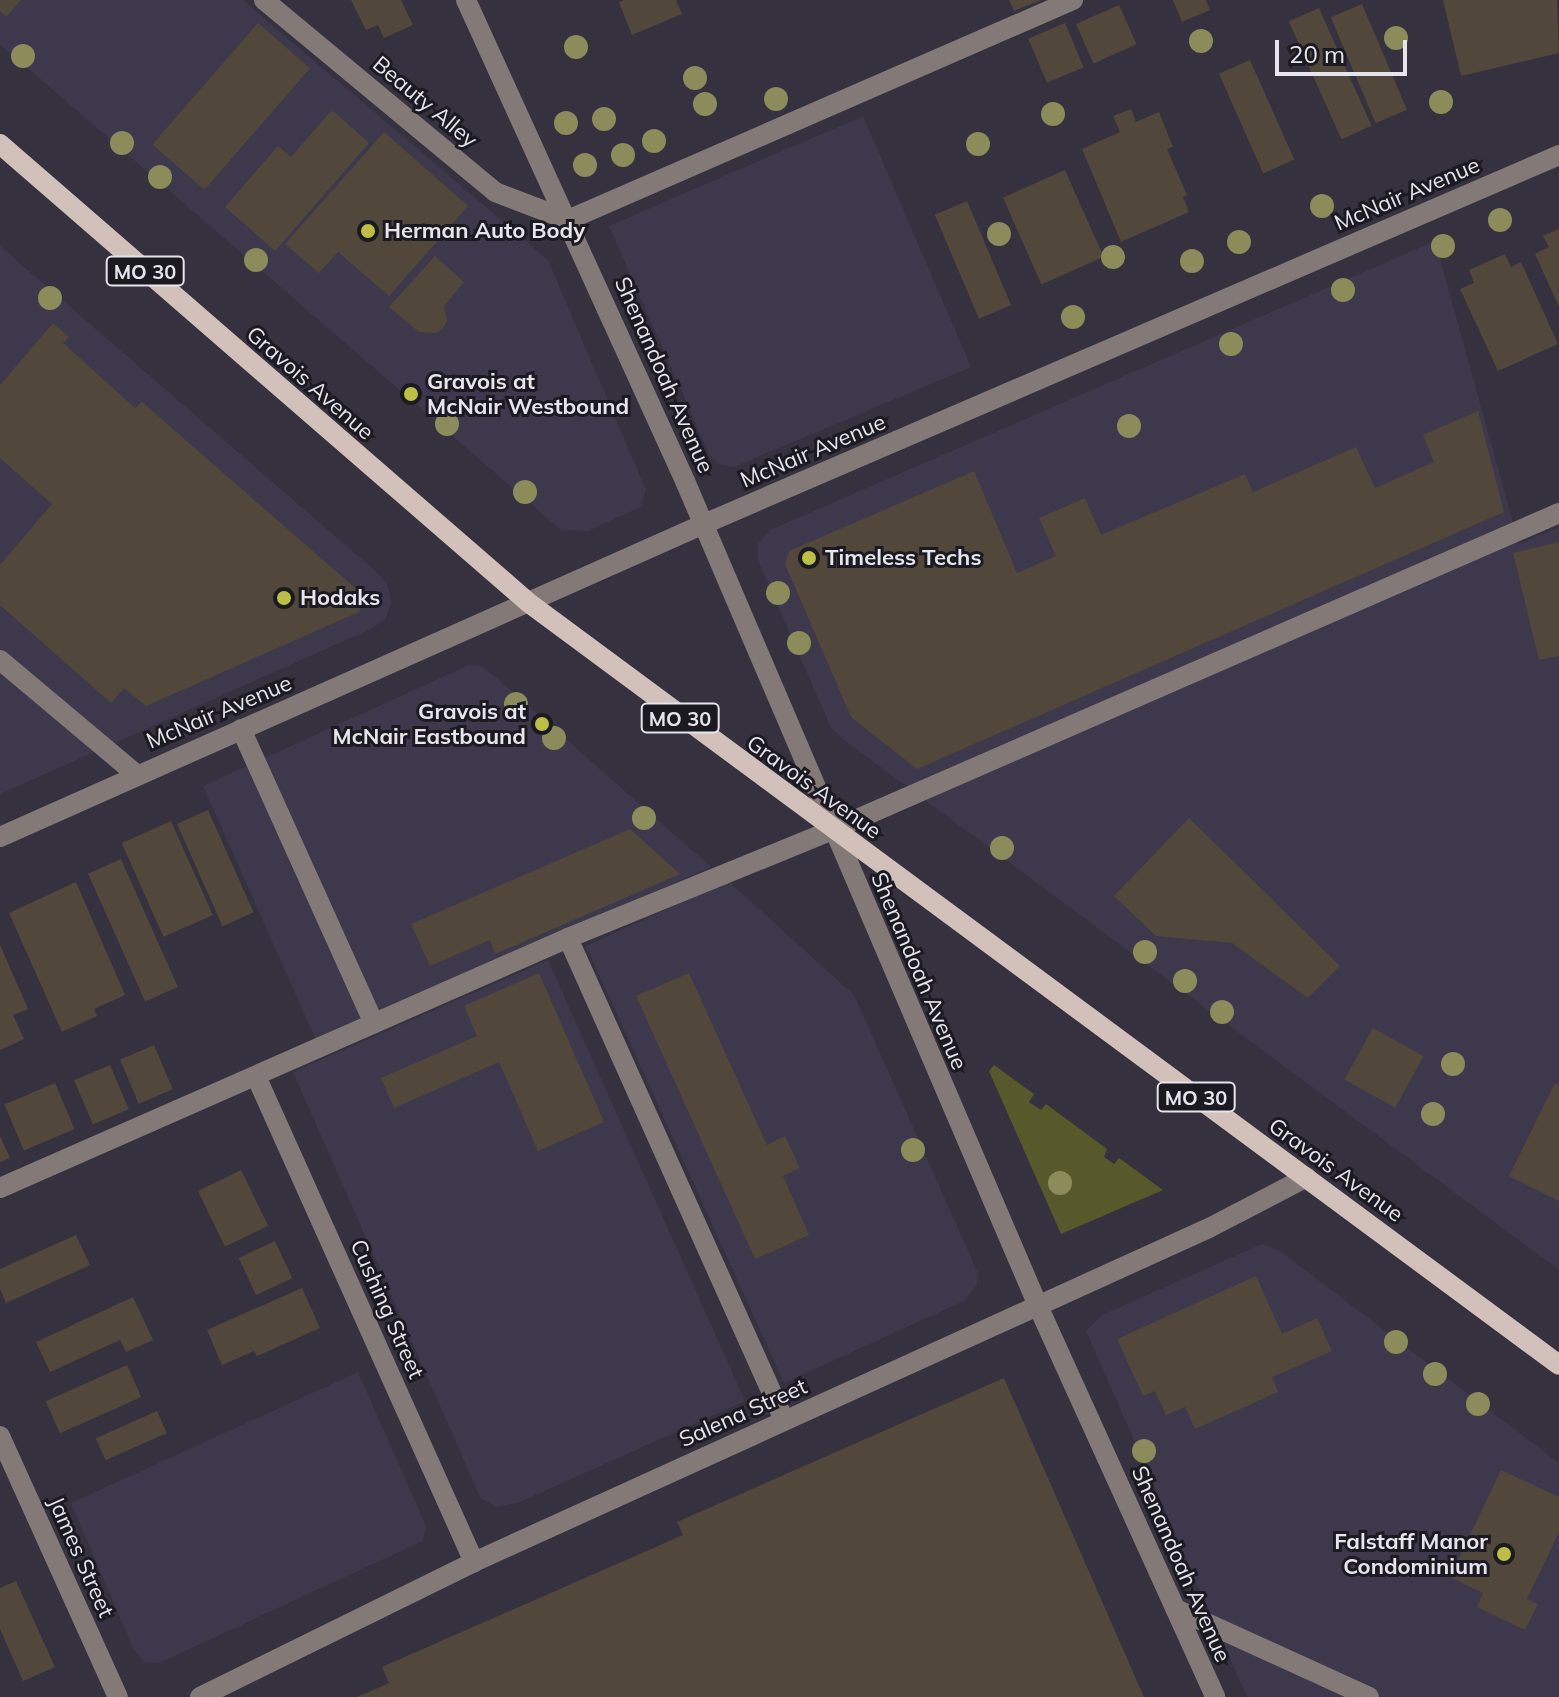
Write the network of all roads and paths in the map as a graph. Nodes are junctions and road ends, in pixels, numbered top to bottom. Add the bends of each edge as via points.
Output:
1 (264, 0) edge
2 (466, 0) edge
3 (1073, 0) edge
4 (0, 144) edge
5 (1559, 155) edge
6 (568, 220) junction
7 (1559, 513) edge
8 (704, 524) junction
9 (529, 603) junction
10 (0, 660) edge
11 (241, 729) junction
12 (136, 774) junction
13 (832, 830) junction
14 (0, 837) edge
15 (568, 938) junction
16 (374, 1023) junction
17 (256, 1076) junction
18 (1307, 1177) junction
19 (0, 1188) edge
20 (1038, 1306) junction
21 (1559, 1365) edge
22 (784, 1420) junction
23 (0, 1436) edge
24 (474, 1562) junction
25 (1176, 1609) junction
26 (118, 1697) edge
27 (200, 1697) edge
28 (1215, 1697) edge
29 (1369, 1697) edge

1 - 6 street, Beauty Alley via 495,192
2 - 6 street, Shenandoah Avenue
3 - 6 street
4 - 9 main road, Gravois Avenue / MO 30
5 - 8 street, McNair Avenue
6 - 8 street, Shenandoah Avenue
7 - 13 street
8 - 9 street, McNair Avenue
8 - 13 street, Shenandoah Avenue
9 - 11 street, McNair Avenue
9 - 13 main road, Gravois Avenue / MO 30
10 - 12 street
11 - 12 street, McNair Avenue
11 - 16 street
12 - 14 street, McNair Avenue
13 - 15 street
13 - 18 main road, Gravois Avenue / MO 30
13 - 20 street, Shenandoah Avenue
15 - 16 street
15 - 22 street
16 - 17 street
17 - 19 street
17 - 24 street, Cushing Street
18 - 20 street, Salena Street
18 - 21 main road, Gravois Avenue / MO 30
20 - 22 street, Salena Street
20 - 25 street, Shenandoah Avenue
22 - 24 street, Salena Street
23 - 26 street, James Street
24 - 27 street, Salena Street
25 - 28 street, Shenandoah Avenue
25 - 29 street

